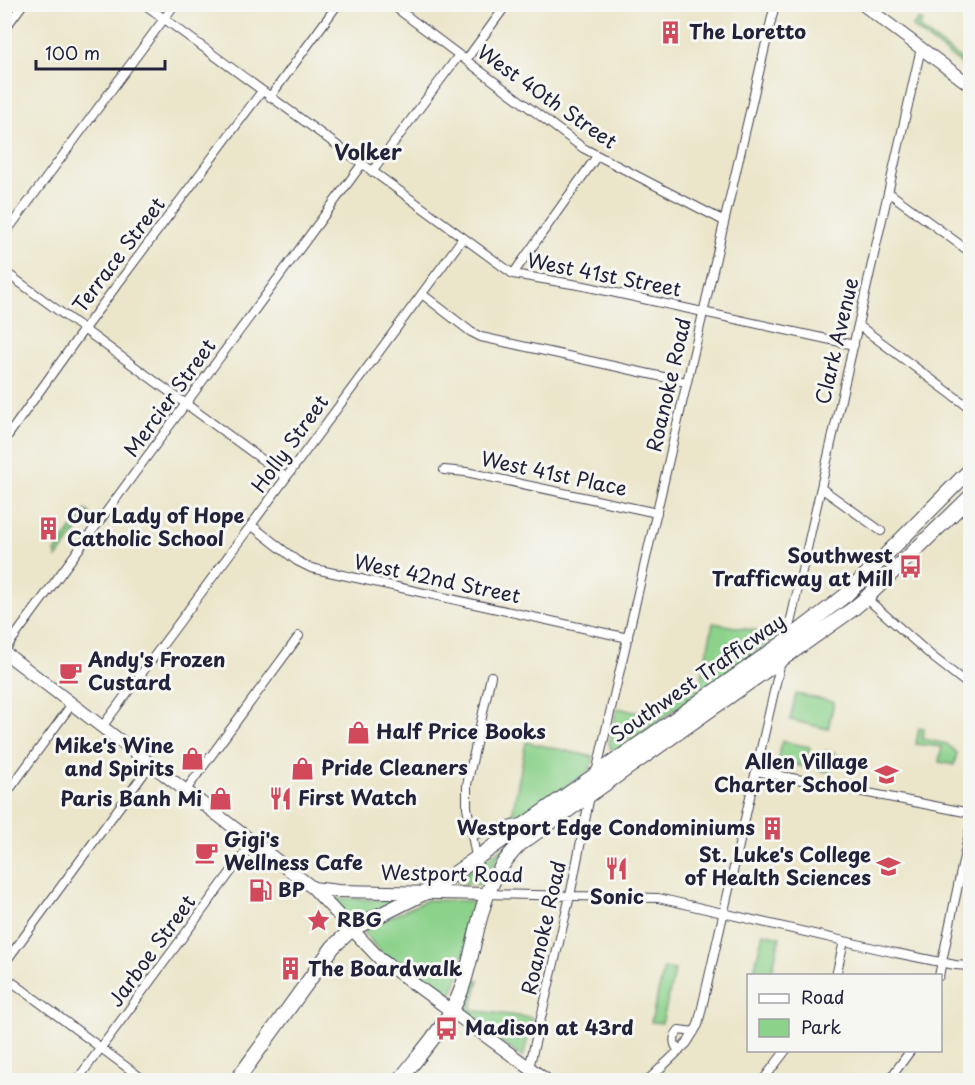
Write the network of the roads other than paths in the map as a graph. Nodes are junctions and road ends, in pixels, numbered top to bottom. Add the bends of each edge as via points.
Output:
1 (23, 4) edge
2 (144, 4) edge
3 (175, 4) edge
4 (338, 4) edge
5 (391, 4) edge
6 (507, 4) edge
7 (775, 4) edge
8 (862, 4) edge
9 (164, 18) junction
10 (4, 30) edge
11 (921, 48) junction
12 (462, 58) junction
13 (970, 85) edge
14 (262, 91) junction
15 (270, 97) junction
16 (597, 156) junction
17 (362, 164) junction
18 (372, 172) junction
19 (888, 192) junction
20 (724, 221) junction
21 (4, 235) edge
22 (463, 238) junction
23 (970, 252) edge
24 (4, 271) edge
25 (513, 274) junction
26 (422, 294) junction
27 (703, 312) junction
28 (858, 325) junction
29 (84, 329) junction
30 (854, 345) junction
31 (686, 382) junction
32 (186, 404) junction
33 (970, 408) edge
34 (4, 441) edge
35 (444, 470) dead end
36 (970, 470) edge
37 (286, 477) junction
38 (821, 488) junction
39 (970, 496) edge
40 (657, 513) junction
41 (250, 525) junction
42 (881, 531) dead end
43 (878, 565) junction
44 (846, 595) junction
45 (866, 598) junction
46 (299, 636) dead end
47 (628, 638) junction
48 (786, 641) junction
49 (4, 651) edge
50 (781, 661) junction
51 (491, 676) dead end
52 (970, 686) edge
53 (72, 704) junction
54 (102, 727) junction
55 (151, 764) junction
56 (756, 771) junction
57 (596, 773) junction
58 (186, 790) junction
59 (590, 795) junction
60 (4, 797) edge
61 (970, 813) edge
62 (528, 821) junction
63 (970, 828) edge
64 (472, 835) junction
65 (253, 842) junction
66 (476, 857) junction
67 (313, 888) junction
68 (426, 892) junction
69 (487, 894) junction
70 (570, 896) junction
71 (723, 914) junction
72 (352, 929) junction
73 (844, 941) junction
74 (942, 963) junction
75 (4, 964) edge
76 (970, 966) edge
77 (836, 974) edge
78 (939, 974) edge
79 (4, 976) edge
80 (450, 1012) junction
81 (694, 1032) junction
82 (101, 1048) junction
83 (679, 1051) junction
84 (785, 1052) edge
85 (910, 1052) edge
86 (529, 1068) junction
87 (77, 1080) edge
88 (144, 1080) edge
89 (237, 1080) edge
90 (400, 1080) edge
91 (546, 1080) edge
92 (648, 1080) edge
93 (764, 1080) edge
94 (889, 1080) edge

1 - 10 street
2 - 9 street, West 41st Street
3 - 9 street
4 - 15 street
5 - 12 street, West 40th Street
6 - 12 street
7 - 20 street, Roanoke Road
8 - 11 street
9 - 14 street, West 41st Street
9 - 21 street
11 - 13 street
11 - 19 street, Clark Avenue
12 - 16 street, West 40th Street
12 - 18 street
14 - 15 street, West 41st Street
14 - 29 street, Terrace Street
15 - 17 street, West 41st Street
16 - 20 street, West 40th Street
16 - 25 street
17 - 18 street, West 41st Street
17 - 32 street, Mercier Street
18 - 22 street, West 41st Street
19 - 23 street
19 - 28 street, Clark Avenue
20 - 27 street, Roanoke Road
22 - 25 street, West 41st Street
22 - 26 street, Holly Street
24 - 29 street
25 - 27 street, West 41st Street
26 - 31 street via 481,337
26 - 37 street, Holly Street
27 - 30 street, West 41st Street
27 - 31 street, Roanoke Road
28 - 30 street, Clark Avenue
28 - 33 street
29 - 32 street
29 - 34 street, Terrace Street
30 - 38 street, Clark Avenue
31 - 40 street, Roanoke Road
32 - 37 street
32 - 49 street, Mercier Street
35 - 40 street, West 41st Place
36 - 43 main road, Southwest Trafficway
37 - 41 street, Holly Street
38 - 42 street
38 - 48 street, Clark Avenue
39 - 45 main road, Southwest Trafficway
40 - 47 street, Roanoke Road
41 - 47 street, West 42nd Street via 311,568
41 - 54 street, Holly Street
43 - 44 main road, Southwest Trafficway
43 - 45 main road
44 - 45 main road
44 - 48 main road, Southwest Trafficway
45 - 50 main road, Southwest Trafficway
45 - 52 street
46 - 58 street
47 - 57 street, Roanoke Road
48 - 57 main road, Southwest Trafficway
49 - 53 street
50 - 56 street
50 - 59 main road, Southwest Trafficway
51 - 64 street via 467,785
53 - 54 street
53 - 60 street
54 - 55 street
55 - 58 street
55 - 75 street
56 - 61 street
56 - 71 street
57 - 62 main road, Southwest Trafficway
58 - 65 street
59 - 69 main road, Southwest Trafficway via 520,844 503,862
59 - 70 street, Roanoke Road
62 - 64 street
62 - 66 main road, Southwest Trafficway
63 - 74 street
64 - 66 street
65 - 67 street
65 - 82 street, Jarboe Street
66 - 68 main road, Southwest Trafficway
67 - 68 street, Westport Road
67 - 72 street
68 - 69 street, Westport Road
68 - 72 main road, Southwest Trafficway
69 - 70 street, Westport Road
69 - 80 main road, Southwest Trafficway via 462,988
70 - 71 street, Westport Road via 658,898
70 - 86 street, Roanoke Road
71 - 73 street, Westport Road
71 - 81 street
72 - 80 street via 380,959
72 - 89 main road, Southwest Trafficway via 333,947
73 - 74 street, Westport Road
73 - 77 street
74 - 76 street, Westport Road
74 - 78 street
79 - 82 street
80 - 86 street
80 - 90 main road, Southwest Trafficway
81 - 83 street
81 - 83 street via 679,1030 674,1036
82 - 87 street, Jarboe Street
82 - 88 street
83 - 92 street
84 - 93 street
85 - 94 street
86 - 91 street

